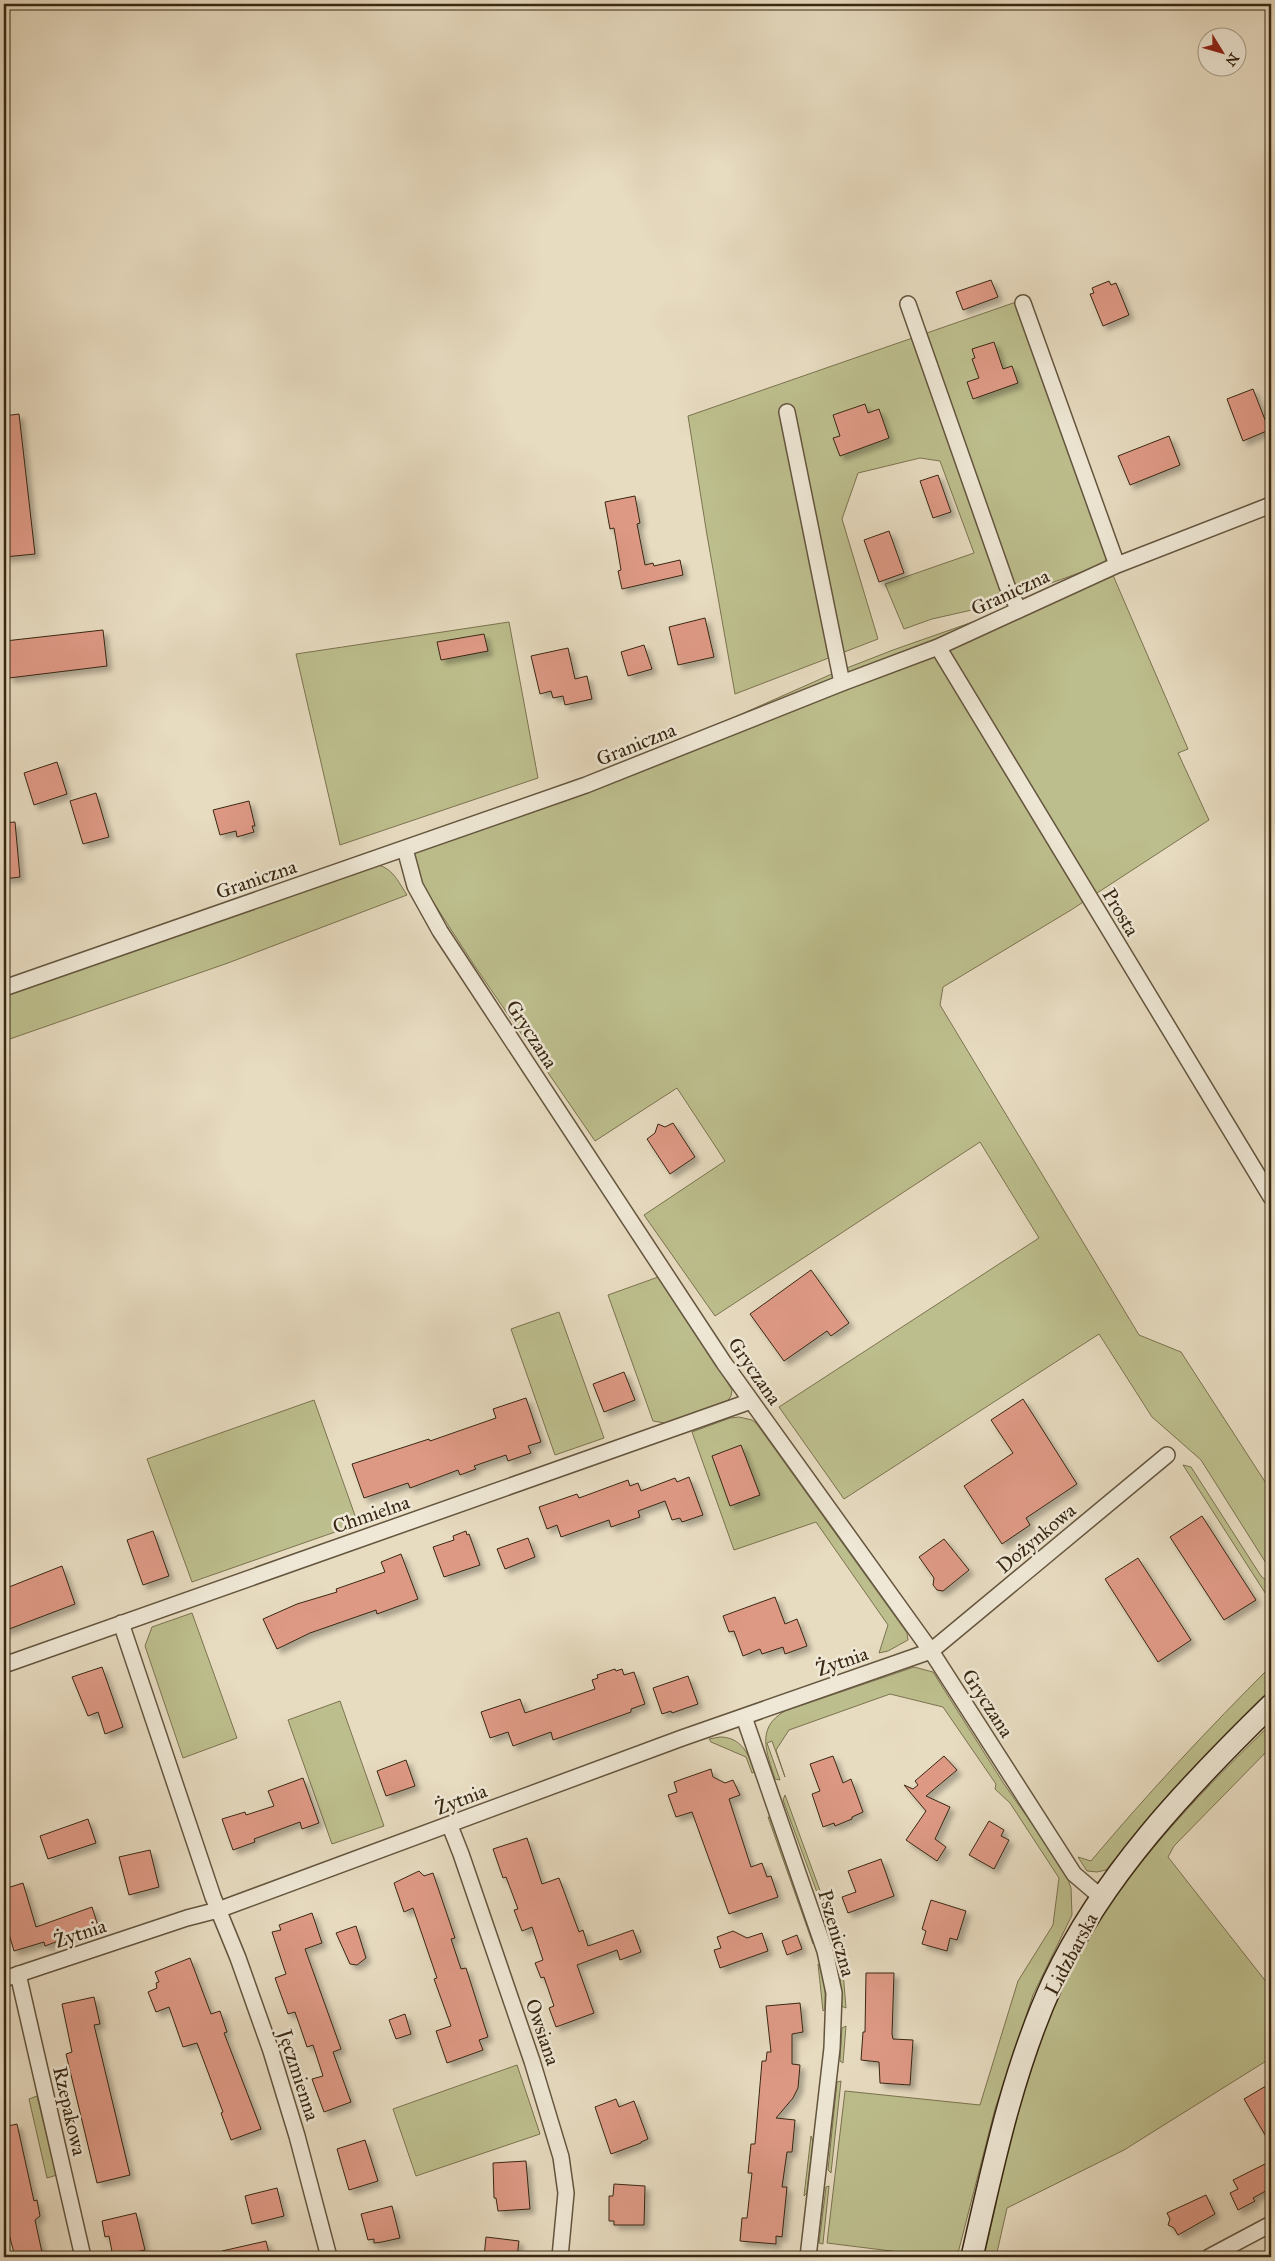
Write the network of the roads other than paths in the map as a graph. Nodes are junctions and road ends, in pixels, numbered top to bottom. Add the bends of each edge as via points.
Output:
1 (1023, 303) dead end
2 (908, 304) dead end
3 (787, 412) dead end
4 (1271, 505) edge
5 (1117, 565) junction
6 (1019, 610) junction
7 (938, 647) junction
8 (842, 683) junction
9 (404, 849) junction
10 (4, 988) edge
11 (1271, 1197) edge
12 (751, 1402) junction
13 (1167, 1455) dead end
14 (121, 1623) junction
15 (931, 1651) junction
16 (4, 1665) edge
17 (1271, 1705) edge
18 (744, 1717) junction
19 (450, 1826) junction
20 (1102, 1898) junction
21 (218, 1910) junction
22 (11, 1977) edge
23 (1271, 2224) edge
24 (83, 2257) edge
25 (329, 2257) edge
26 (560, 2257) edge
27 (808, 2257) edge
28 (972, 2257) edge
29 (1209, 2257) edge

1 - 5 street
2 - 6 street via 1007,586
3 - 8 street
4 - 5 street, Graniczna
5 - 6 street, Graniczna
6 - 7 street, Graniczna
7 - 8 street, Graniczna
7 - 11 street, Prosta
8 - 9 street, Graniczna via 586,786
9 - 10 street, Graniczna
9 - 12 street, Gryczana via 415,886 440,930
12 - 14 street, Chmielna
12 - 15 street, Gryczana
13 - 15 street, Dożynkowa
14 - 16 street, Chmielna
14 - 21 street, Jęczmienna
15 - 18 street, Żytnia
15 - 20 street, Gryczana via 1074,1874
17 - 20 main road, Lidzbarska via 1166,1814
18 - 19 street, Żytnia
18 - 27 street, Pszeniczna via 825,1951 834,1993 832,2048
19 - 21 street, Żytnia
19 - 26 street, Owsiana via 529,2052 561,2157 566,2193
20 - 28 main road, Lidzbarska via 1053,1982 1025,2054 1001,2132
21 - 22 street, Żytnia
21 - 25 street, Jęczmienna via 280,2079
22 - 24 street, Rzepakowa
23 - 29 street

